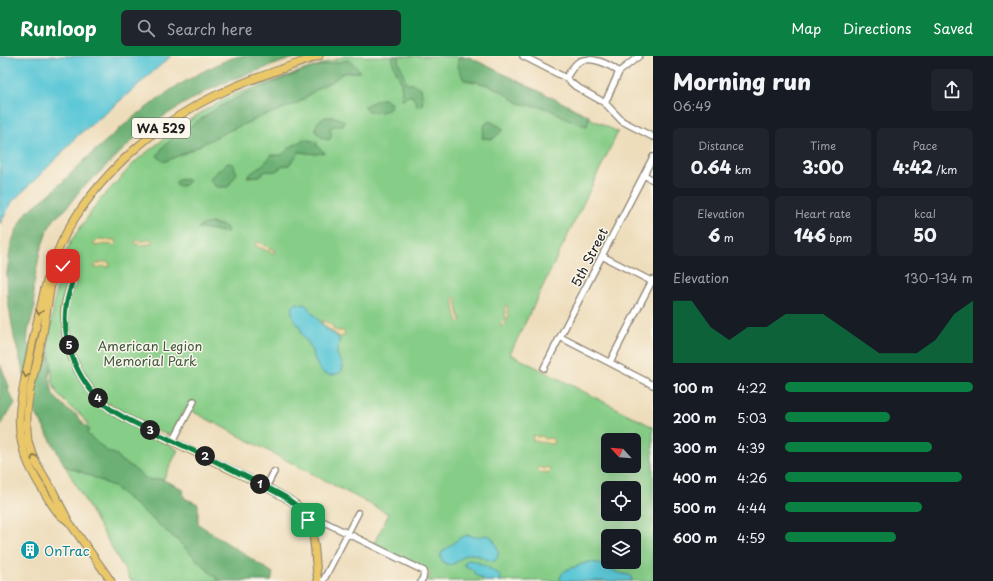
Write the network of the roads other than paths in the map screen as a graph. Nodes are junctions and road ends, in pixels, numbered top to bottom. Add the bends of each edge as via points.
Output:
1 (319, 56) edge
2 (523, 56) edge
3 (639, 56) edge
4 (619, 72) junction
5 (566, 78) junction
6 (605, 103) junction
7 (653, 137) edge
8 (653, 157) edge
9 (644, 175) junction
10 (653, 180) edge
11 (602, 256) junction
12 (54, 262) junction
13 (652, 281) edge
14 (560, 337) junction
15 (610, 362) junction
16 (544, 368) dead end
17 (653, 385) edge
18 (194, 401) dead end
19 (173, 441) junction
20 (274, 472) dead end
21 (266, 487) junction
22 (304, 512) junction
23 (358, 513) dead end
24 (69, 522) junction
25 (348, 533) junction
26 (111, 581) edge
27 (318, 581) edge
28 (323, 581) edge
29 (422, 581) edge

1 - 12 main road, WA 529 via 224,91 193,107 147,138 124,158 91,196 69,227
2 - 5 street
3 - 4 street
4 - 5 street via 596,58 584,58 572,68
4 - 6 street
5 - 6 street
6 - 7 street via 622,121
8 - 9 street, 5th Street
9 - 10 street
9 - 11 street, 5th Street
11 - 13 street
11 - 14 street, 5th Street
12 - 19 main road via 71,270 73,274 64,322 72,356 85,382 100,400 116,413
24 -> 12 main road, WA 529 via 34,458 27,429 30,390 42,339
12 -> 24 main road, WA 529 via 46,282 18,418 20,440 27,460 45,494 59,514
13 - 15 street
14 - 15 street
14 - 16 street, 5th Street
15 - 17 street
18 - 19 street
19 - 21 main road
20 - 21 street
21 - 22 main road via 285,497
22 - 25 street
22 - 27 main road via 313,536
23 - 25 street
24 - 26 main road, WA 529
25 - 28 street
25 - 29 street via 424,571

